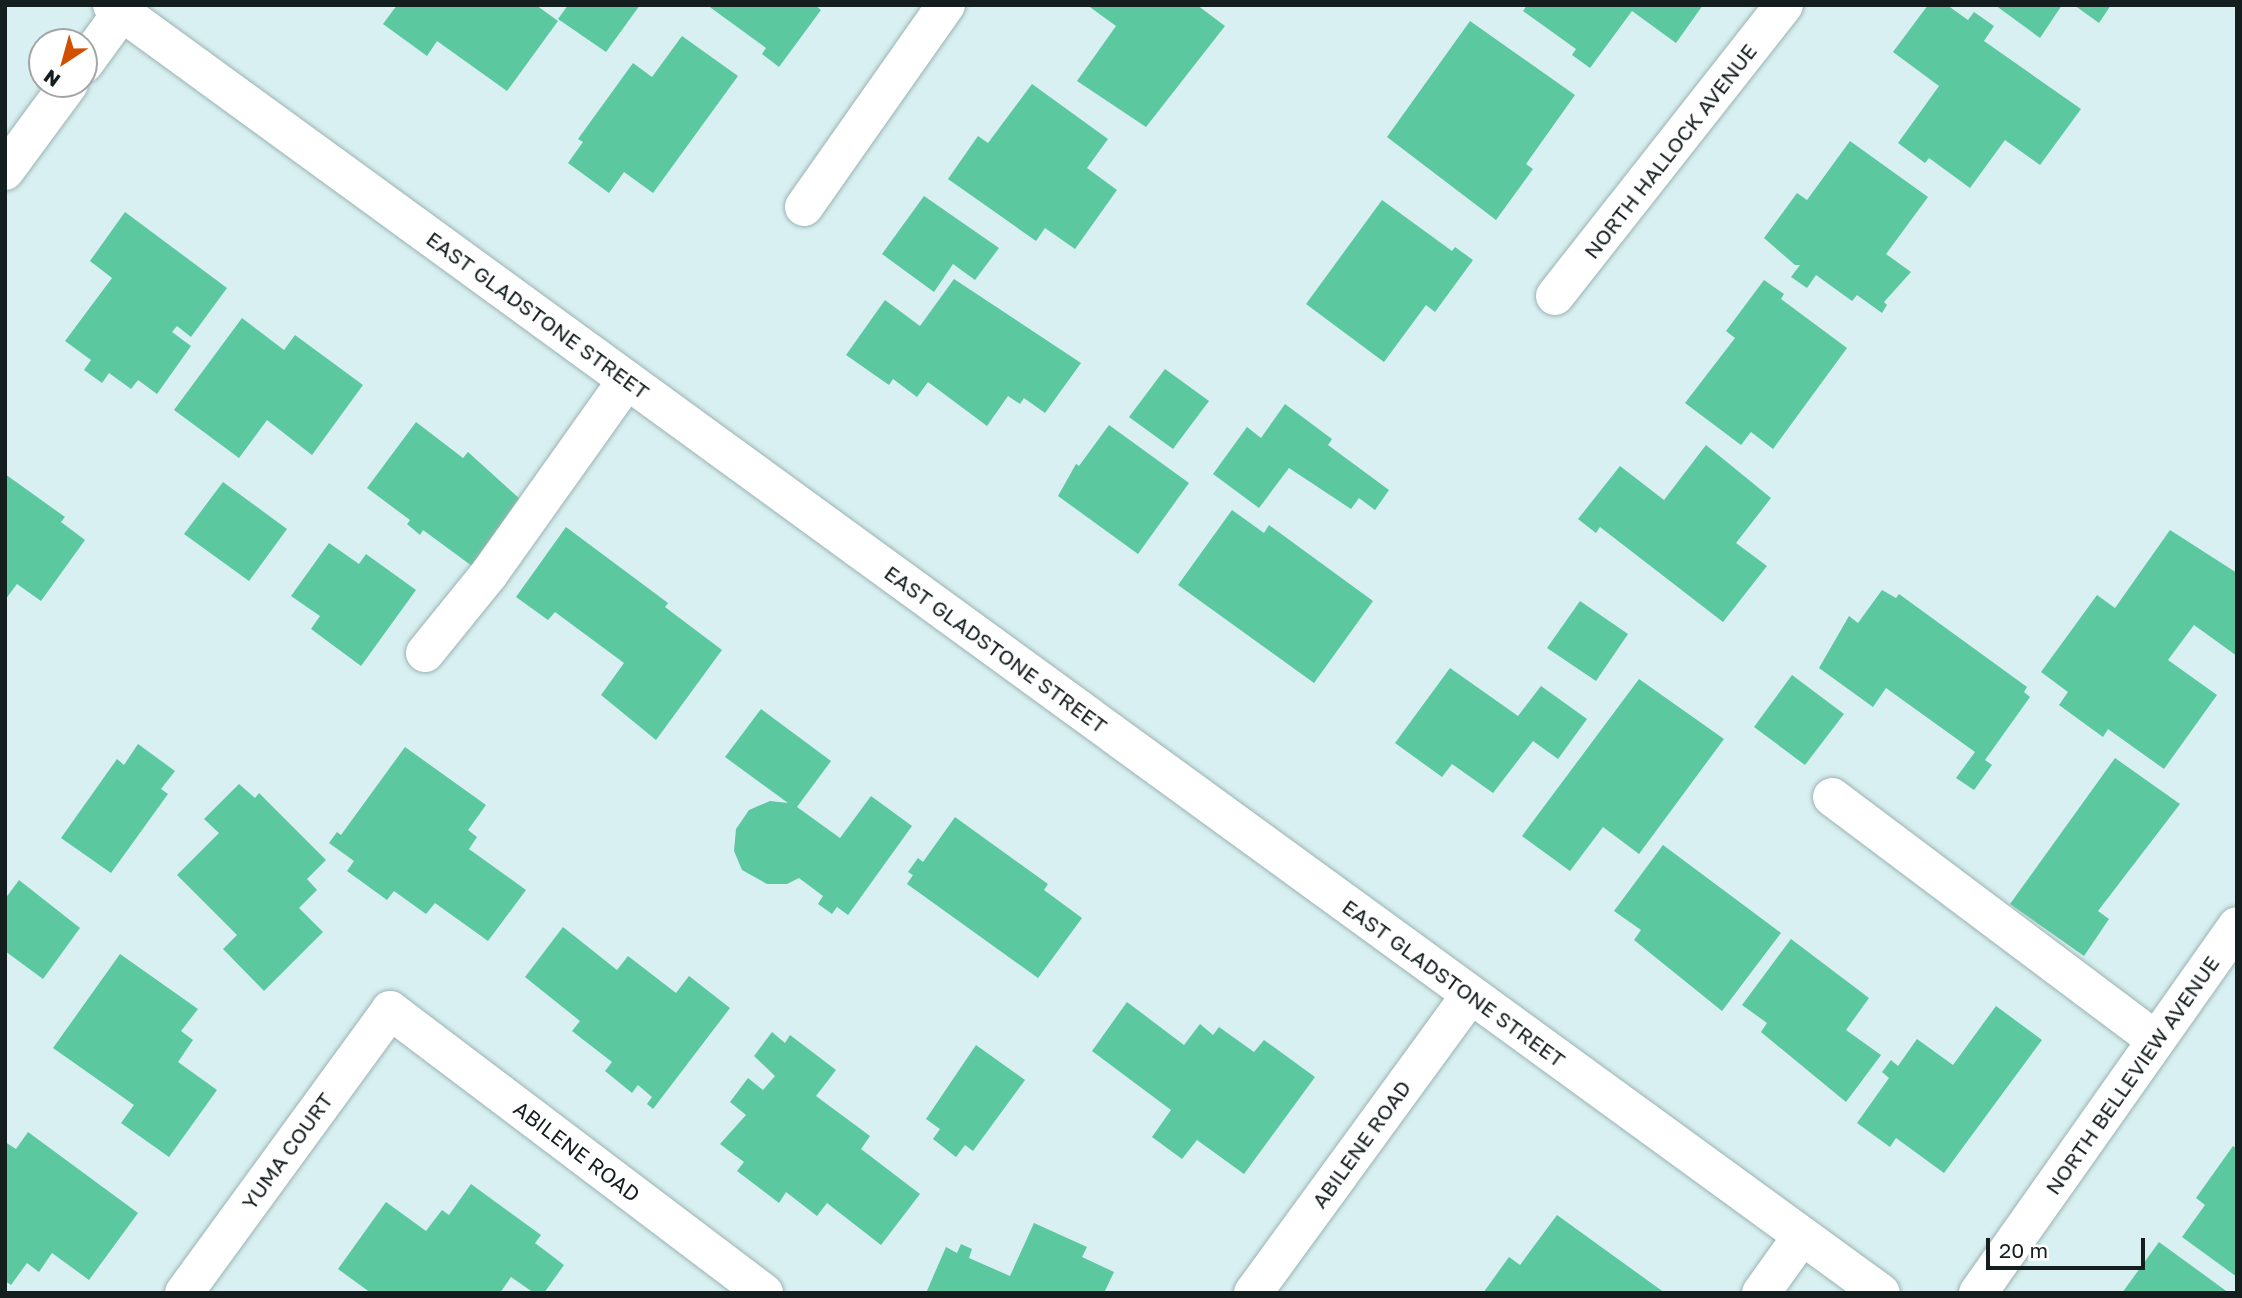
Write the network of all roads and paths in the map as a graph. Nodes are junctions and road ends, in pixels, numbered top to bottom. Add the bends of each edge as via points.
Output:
1 (946, 5) edge
2 (1784, 5) edge
3 (121, 8) edge
4 (98, 43) edge
5 (59, 98) edge
6 (5, 171) edge
7 (804, 207) dead end
8 (1555, 296) dead end
9 (627, 380) junction
10 (425, 653) dead end
11 (1832, 797) dead end
12 (2237, 926) edge
13 (1470, 995) junction
14 (390, 1010) joint
15 (2157, 1040) junction
16 (1802, 1236) junction
17 (184, 1293) edge
18 (764, 1293) edge
19 (1253, 1293) edge
20 (1761, 1293) edge
21 (1881, 1293) edge
22 (1978, 1293) edge

1 - 7 street
2 - 8 street, NORTH HALLOCK AVENUE
3 - 4 street
3 - 9 street, EAST GLADSTONE STREET
5 - 6 street
9 - 10 street
9 - 13 street, EAST GLADSTONE STREET
11 - 15 street
12 - 15 street, NORTH BELLEVIEW AVENUE
13 - 16 street, EAST GLADSTONE STREET
13 - 19 street, ABILENE ROAD
14 - 17 street, YUMA COURT
14 - 18 street, ABILENE ROAD
15 - 22 street, NORTH BELLEVIEW AVENUE
16 - 20 street
16 - 21 street, EAST GLADSTONE STREET

